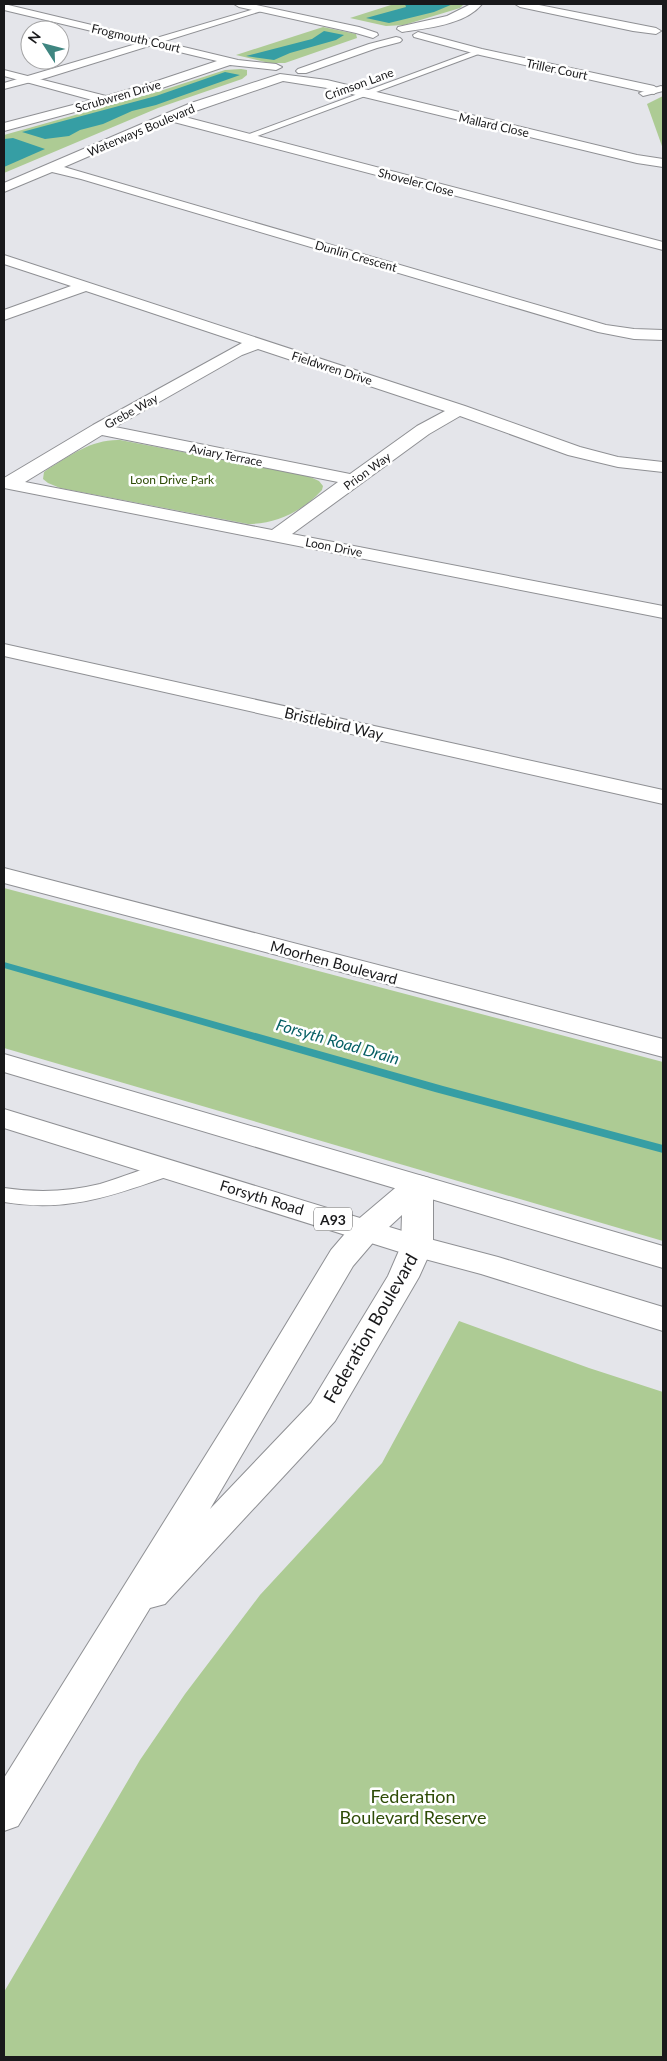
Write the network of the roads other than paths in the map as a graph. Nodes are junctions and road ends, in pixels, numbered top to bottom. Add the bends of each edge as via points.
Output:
1 (239, 4) edge
2 (513, 5) edge
3 (271, 6) edge
4 (483, 6) edge
5 (4, 7) edge
6 (430, 24) junction
7 (657, 32) dead end
8 (388, 33) junction
9 (417, 34) junction
10 (154, 43) junction
11 (460, 48) junction
12 (480, 52) junction
13 (234, 62) junction
14 (299, 70) junction
15 (4, 73) edge
16 (259, 73) junction
17 (281, 74) junction
18 (30, 80) junction
19 (327, 84) junction
20 (4, 86) edge
21 (653, 91) dead end
22 (367, 94) junction
23 (106, 100) junction
24 (170, 117) junction
25 (4, 127) edge
26 (246, 137) junction
27 (663, 162) edge
28 (51, 168) junction
29 (4, 178) edge
30 (4, 188) edge
31 (663, 246) edge
32 (4, 259) edge
33 (86, 286) junction
34 (4, 315) edge
35 (663, 335) edge
36 (256, 343) junction
37 (459, 410) junction
38 (99, 429) junction
39 (663, 467) edge
40 (354, 480) junction
41 (6, 484) edge
42 (276, 536) junction
43 (663, 612) edge
44 (4, 650) edge
45 (663, 797) edge
46 (4, 875) edge
47 (663, 1048) edge
48 (4, 1063) edge
49 (4, 1118) edge
50 (168, 1168) junction
51 (418, 1185) junction
52 (4, 1195) edge
53 (366, 1230) junction
54 (417, 1246) junction
55 (663, 1257) edge
56 (663, 1319) edge
57 (112, 1636) junction
58 (4, 1813) edge

1 - 3 main road
2 - 7 main road
3 - 8 main road via 359,30
3 - 10 lane
4 - 6 main road
5 - 10 main road, Frogmouth Court
6 - 8 main road
6 - 9 main road
8 - 9 main road, Triller Court
8 - 11 main road, Triller Court
8 - 14 main road
8 - 14 main road via 373,46
9 - 11 main road, Triller Court
10 - 13 main road, Frogmouth Court
10 - 18 lane
11 - 12 main road, Triller Court
12 - 21 main road, Triller Court
12 - 22 lane, Crimson Lane
13 - 16 main road, Frogmouth Court
13 - 17 main road, Frogmouth Court
13 - 23 main road, Scrubwren Drive
14 - 17 main road via 291,67
14 - 19 main road, Mallard Close
15 - 18 main road
16 - 17 main road, Waterways Boulevard via 267,68
16 - 29 main road, Waterways Boulevard
17 - 19 main road, Mallard Close
17 - 24 main road, Waterways Boulevard
18 - 20 lane
18 - 23 main road
19 - 22 main road, Mallard Close
22 - 26 lane, Crimson Lane
22 - 27 main road, Mallard Close via 642,160
23 - 25 main road, Scrubwren Drive
24 - 26 main road, Shoveler Close
24 - 28 main road, Waterways Boulevard
26 - 31 main road, Shoveler Close
28 - 30 main road, Waterways Boulevard
28 - 35 main road, Dunlin Crescent via 604,329
32 - 33 main road, Fieldwren Drive
33 - 34 main road
33 - 36 main road, Fieldwren Drive
36 - 37 main road, Fieldwren Drive
36 - 38 main road, Grebe Way
37 - 39 main road, Fieldwren Drive via 574,451 618,462
37 - 40 main road, Prion Way via 423,430
38 - 40 main road, Aviary Terrace
38 - 41 main road, Grebe Way
40 - 42 main road, Prion Way
41 - 42 main road, Loon Drive
42 - 43 main road, Loon Drive
44 - 45 main road, Bristlebird Way
46 - 47 main road, Moorhen Boulevard
48 - 51 main road
49 - 50 main road, Forsyth Road / A93
50 - 52 lane via 97,1194 40,1200
50 - 53 main road, Forsyth Road / A93
51 - 53 main road, Federation Boulevard
51 - 54 main road, Federation Boulevard
51 - 55 main road
53 - 54 main road, Forsyth Road / A93
53 - 57 main road, Federation Boulevard via 342,1258 252,1411
54 - 56 main road, Forsyth Road / A93
54 - 57 main road, Federation Boulevard via 403,1277 323,1412
57 - 58 main road, Federation Boulevard

